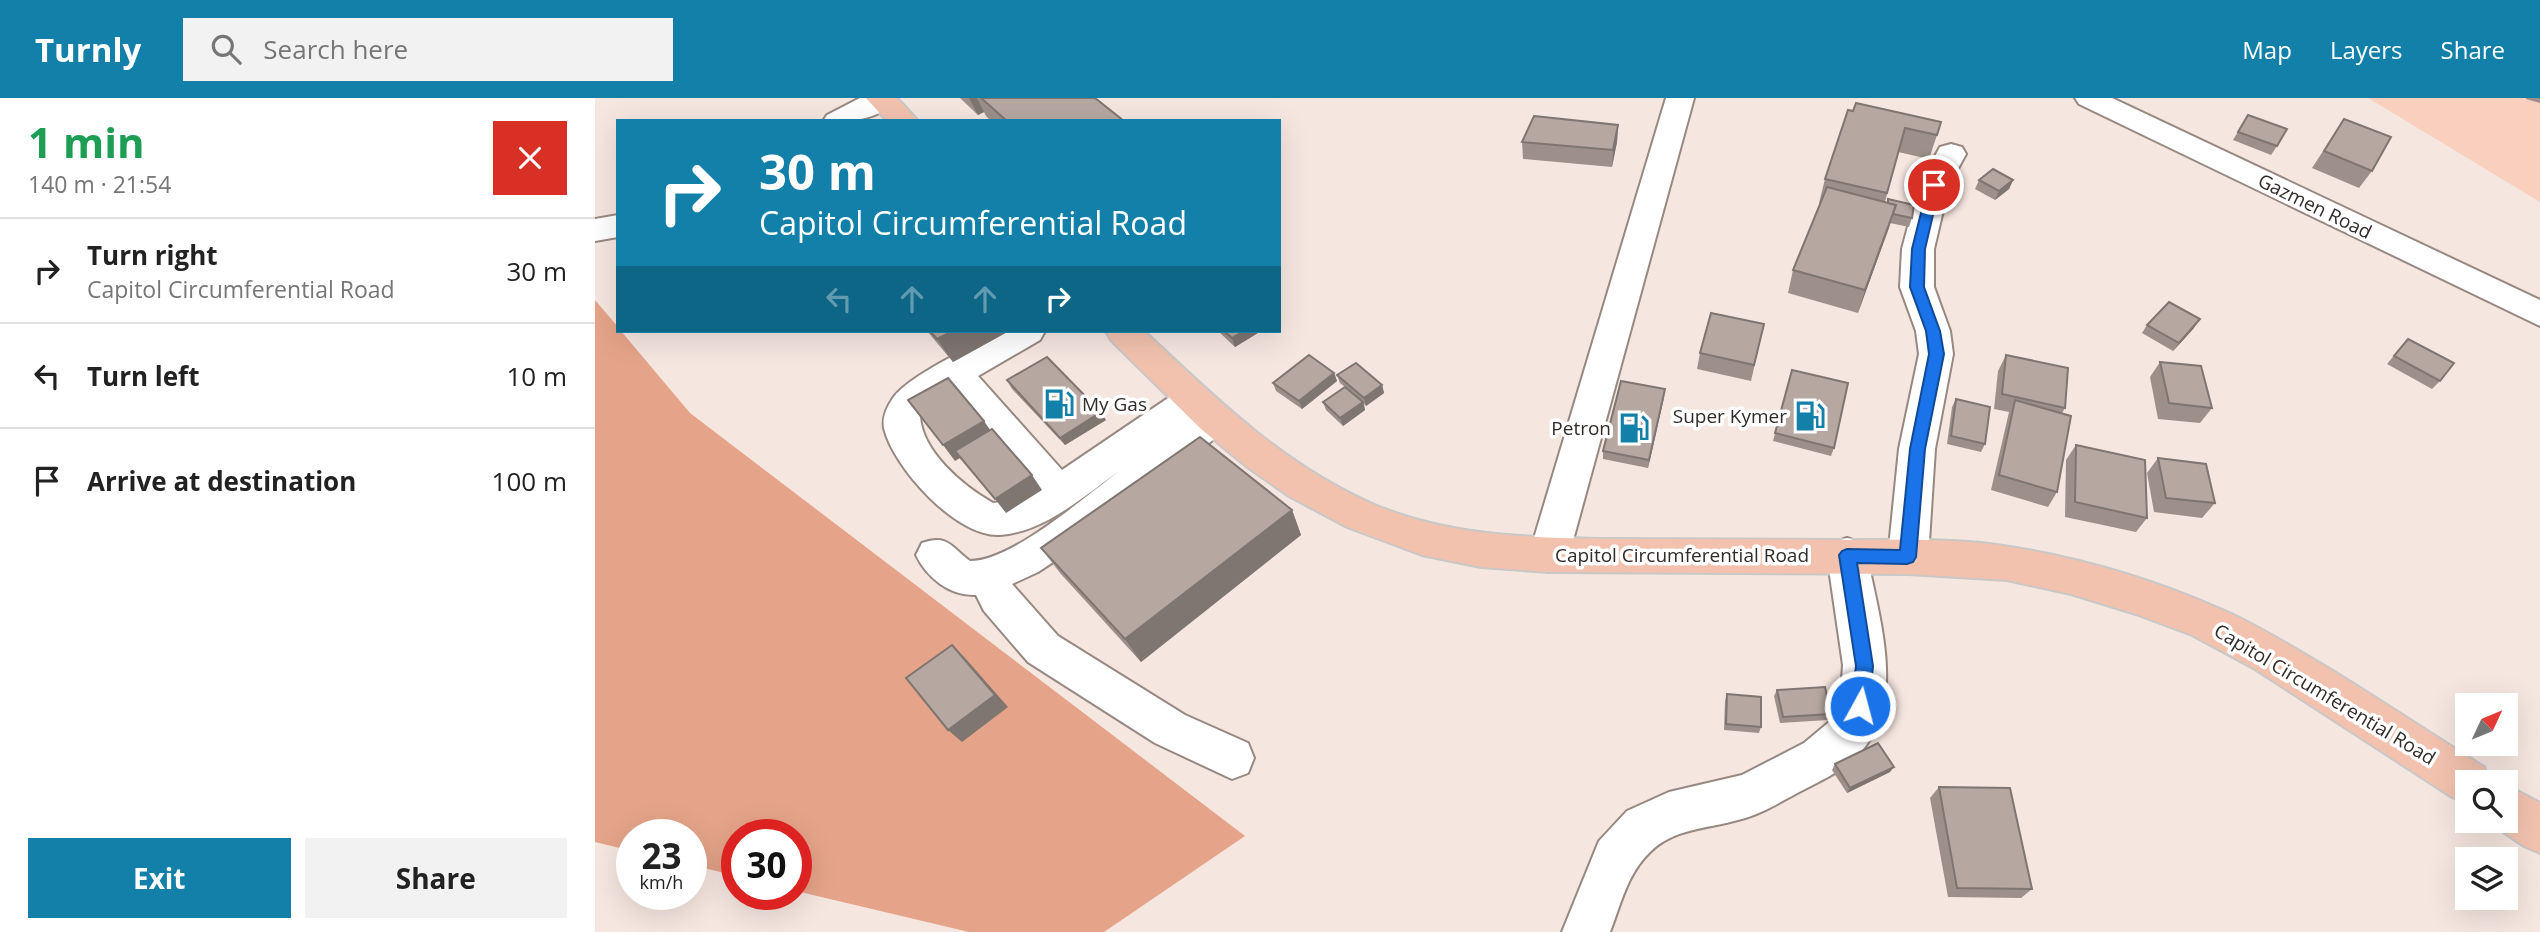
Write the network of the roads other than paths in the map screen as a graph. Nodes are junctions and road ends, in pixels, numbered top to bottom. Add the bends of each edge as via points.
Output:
1 (1680, 98) edge
2 (2089, 98) edge
3 (881, 99) edge
4 (841, 119) edge
5 (902, 119) edge
6 (1951, 154) dead end
7 (616, 226) edge
8 (595, 230) edge
9 (2540, 314) edge
10 (1024, 333) edge
11 (1125, 333) edge
12 (954, 373) junction
13 (1203, 410) junction
14 (1059, 492) junction
15 (936, 555) dead end
16 (1549, 555) junction
17 (1847, 555) junction
18 (1907, 557) junction
19 (988, 575) junction
20 (1233, 758) dead end
21 (2455, 774) edge
22 (2518, 815) edge
23 (2540, 830) edge
24 (1586, 932) edge

1 - 16 street
2 - 9 street, Gazmen Road
3 - 4 street
3 - 5 main road
6 - 18 street via 1934,185 1918,249 1917,287 1936,354 1917,449
7 - 8 street
10 - 12 street
11 - 13 main road, Capitol Circumferential Road
12 - 14 street
12 - 14 street via 912,399 902,416 903,434 942,486 989,518 1013,517 1035,509
13 - 14 street
13 - 16 main road, Capitol Circumferential Road via 1302,485 1361,516 1422,539 1481,550
13 - 19 street via 1036,552
15 - 19 street via 962,577
16 - 17 main road, Capitol Circumferential Road
17 - 18 main road, Capitol Circumferential Road
17 - 24 street via 1865,666 1856,722 1817,760 1741,798 1653,820 1631,838 1608,871
18 - 21 main road, Capitol Circumferential Road via 2007,564 2071,577 2207,622 2313,682
19 - 20 street via 998,599 1043,649 1170,729
22 - 23 main road

